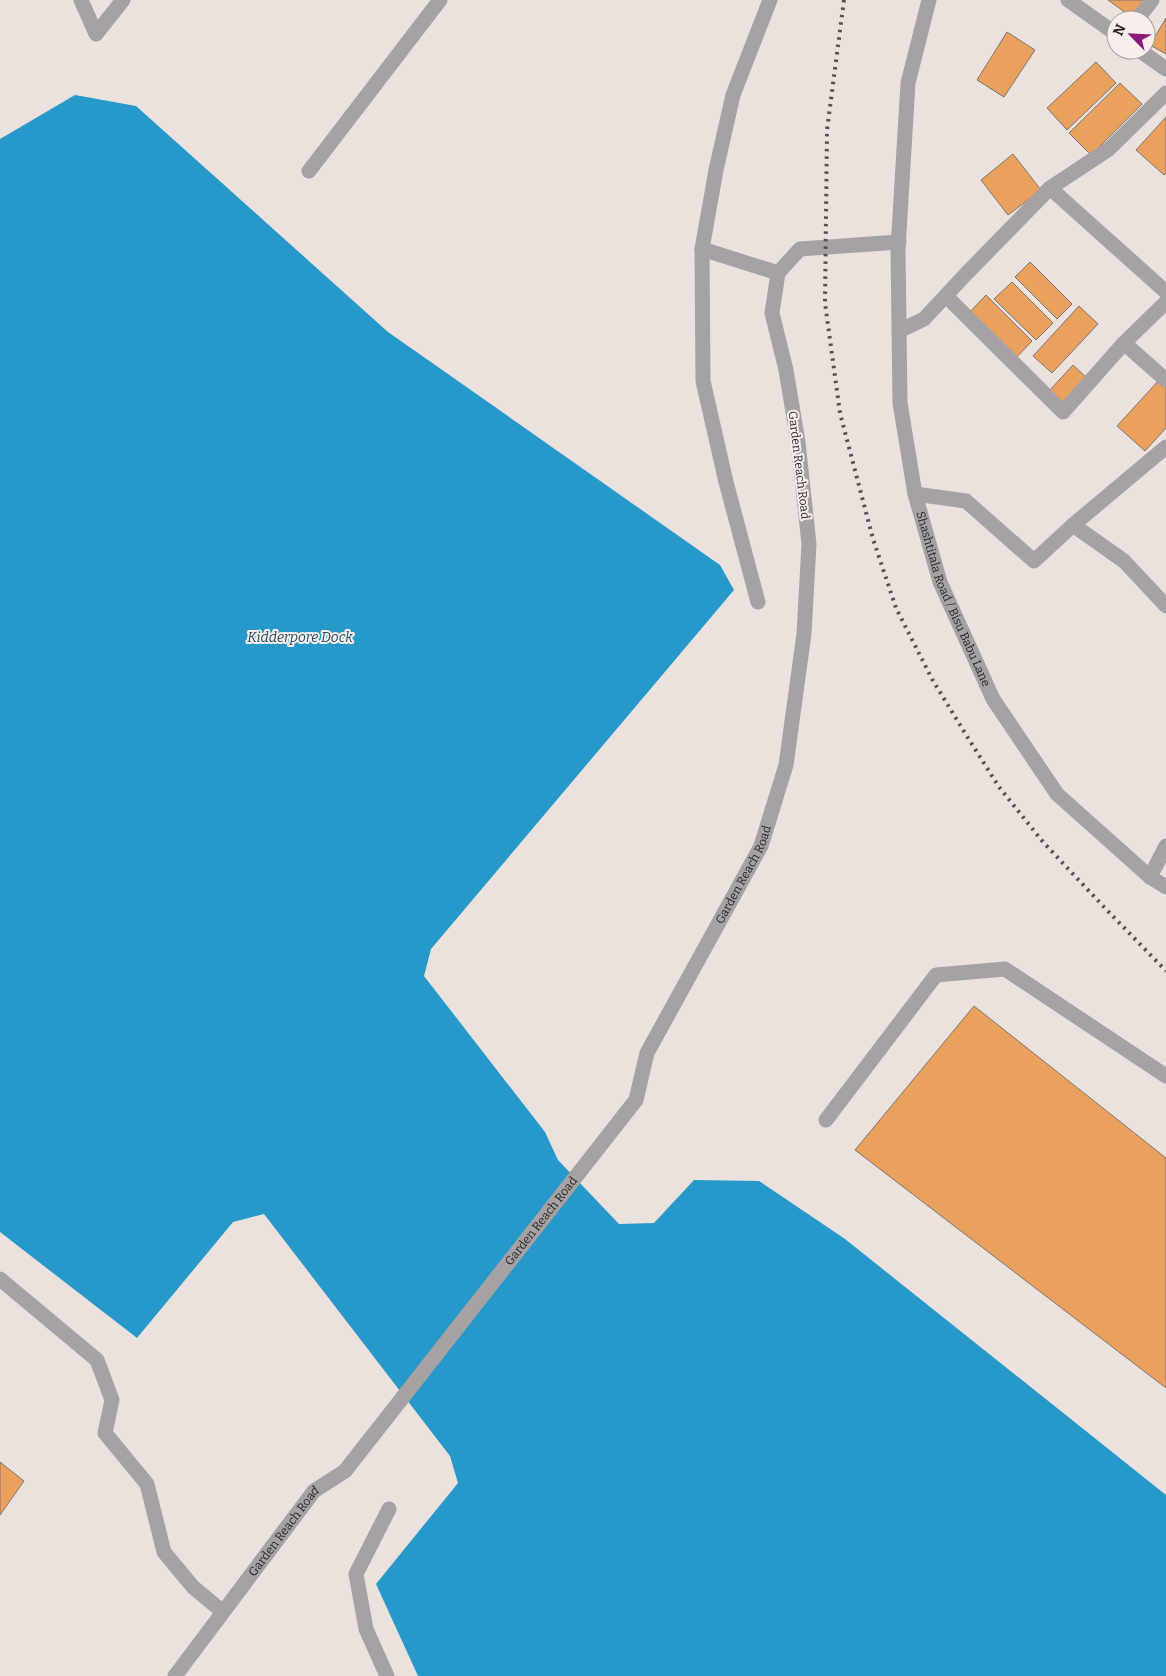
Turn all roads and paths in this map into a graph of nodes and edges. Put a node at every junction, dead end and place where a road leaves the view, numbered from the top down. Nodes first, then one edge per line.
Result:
1 (81, 0) edge
2 (123, 0) edge
3 (440, 0) edge
4 (770, 0) edge
5 (929, 0) edge
6 (1068, 0) edge
7 (1106, 27) edge
8 (1153, 60) edge
9 (1166, 69) edge
10 (1166, 93) edge
11 (310, 171) dead end
12 (1050, 188) junction
13 (899, 242) junction
14 (702, 249) junction
15 (778, 273) junction
16 (1166, 292) edge
17 (946, 296) junction
18 (1166, 302) edge
19 (899, 331) junction
20 (1124, 343) junction
21 (1166, 380) edge
22 (1166, 447) edge
23 (915, 494) junction
24 (1073, 525) junction
25 (758, 602) dead end
26 (1166, 606) edge
27 (1166, 846) edge
28 (1150, 877) junction
29 (1166, 887) edge
30 (1166, 1076) edge
31 (826, 1120) dead end
32 (0, 1279) edge
33 (389, 1509) dead end
34 (223, 1612) junction
35 (174, 1676) edge
36 (388, 1676) edge

1 - 2 street
3 - 11 street
4 - 14 street
5 - 13 street
6 - 7 street
8 - 9 street
10 - 12 street
12 - 16 street
12 - 17 street
13 - 15 street
13 - 19 street, Shashtitala Road / Bisu Babu Lane
14 - 15 street
14 - 25 street
15 - 34 street, Garden Reach Road
17 - 19 street
17 - 20 street
18 - 20 street
19 - 23 street, Shashtitala Road / Bisu Babu Lane
20 - 21 street
22 - 24 street
23 - 24 street
23 - 28 street, Shashtitala Road / Bisu Babu Lane
24 - 26 street
27 - 28 street
28 - 29 street, Shashtitala Road / Bisu Babu Lane
30 - 31 street
32 - 34 street
33 - 36 street
34 - 35 street, Garden Reach Road

